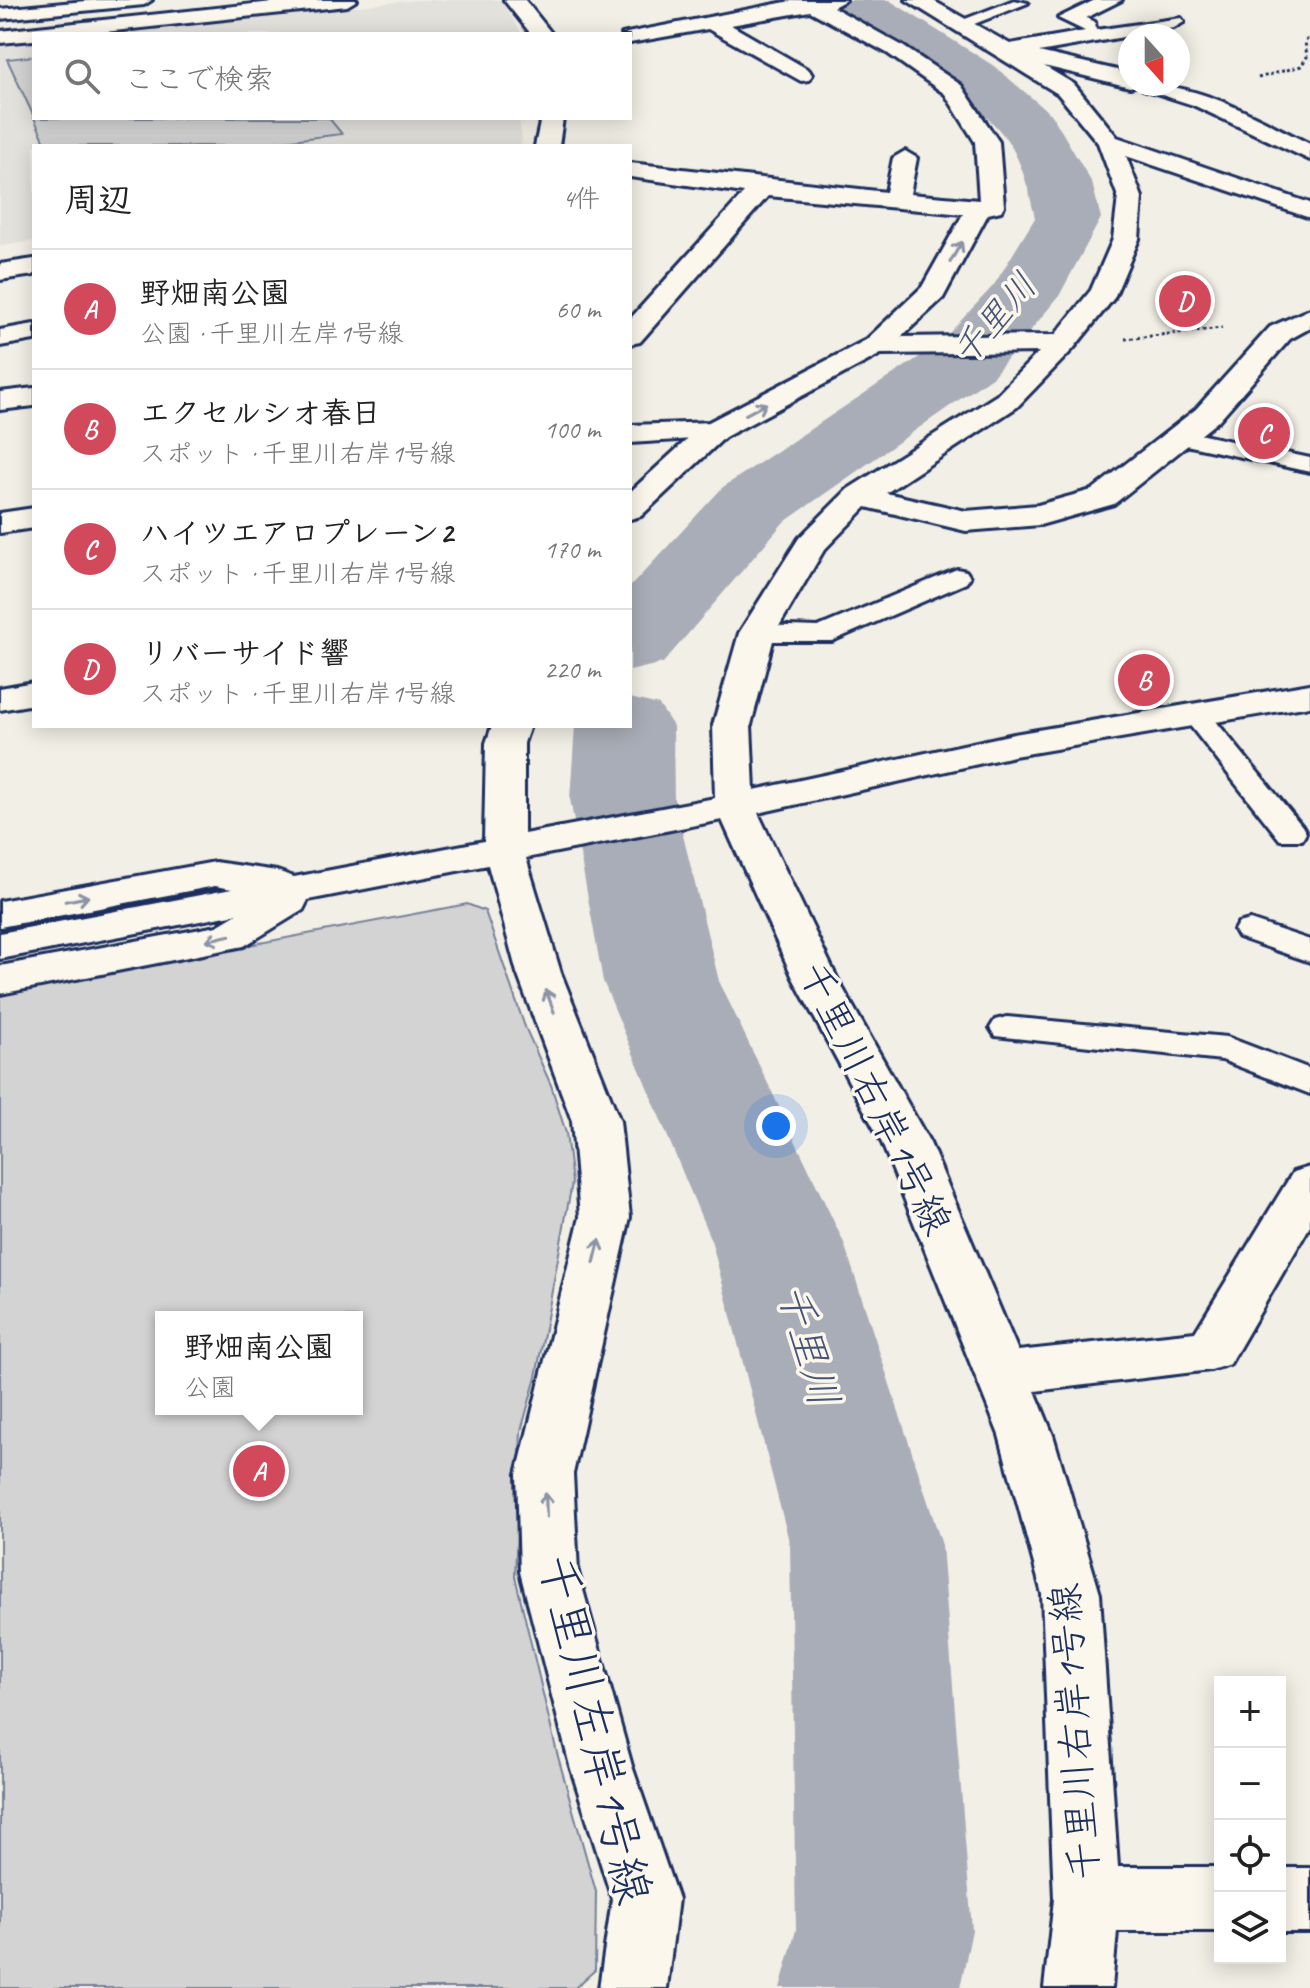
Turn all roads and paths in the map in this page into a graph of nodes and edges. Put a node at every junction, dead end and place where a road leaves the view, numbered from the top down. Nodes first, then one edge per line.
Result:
1 (144, 0) edge
2 (347, 0) edge
3 (514, 0) edge
4 (840, 0) edge
5 (916, 0) edge
6 (1112, 0) edge
7 (809, 2) edge
8 (1020, 3) dead end
9 (0, 14) edge
10 (711, 22) junction
11 (1174, 22) dead end
12 (963, 23) junction
13 (47, 32) edge
14 (540, 32) edge
15 (32, 34) edge
16 (1105, 34) junction
17 (0, 37) edge
18 (632, 37) edge
19 (1310, 38) edge
20 (1009, 51) junction
21 (1301, 66) junction
22 (1310, 67) edge
23 (801, 75) dead end
24 (1118, 77) edge
25 (1188, 96) edge
26 (1201, 100) junction
27 (552, 120) edge
28 (1109, 142) junction
29 (547, 144) edge
30 (1310, 153) edge
31 (905, 158) dead end
32 (632, 170) edge
33 (762, 188) junction
34 (897, 201) junction
35 (976, 208) junction
36 (1310, 211) edge
37 (32, 250) edge
38 (0, 254) edge
39 (32, 267) edge
40 (0, 272) edge
41 (1303, 321) edge
42 (32, 332) edge
43 (632, 334) edge
44 (0, 338) edge
45 (1063, 343) junction
46 (876, 346) junction
47 (32, 397) edge
48 (0, 401) edge
49 (714, 431) junction
50 (632, 434) edge
51 (1180, 437) junction
52 (1310, 465) edge
53 (859, 496) junction
54 (632, 507) edge
55 (32, 518) edge
56 (0, 523) edge
57 (957, 577) dead end
58 (757, 633) junction
59 (32, 693) edge
60 (1310, 695) edge
61 (0, 699) edge
62 (1195, 714) junction
63 (510, 728) edge
64 (728, 808) junction
65 (1291, 833) dead end
66 (518, 848) junction
67 (311, 888) junction
68 (0, 914) edge
69 (1250, 930) dead end
70 (0, 946) edge
71 (1310, 952) edge
72 (0, 980) edge
73 (1007, 1028) dead end
74 (1310, 1082) edge
75 (1310, 1184) edge
76 (1000, 1374) junction
77 (1087, 1899) junction
78 (1214, 1899) edge
79 (1286, 1900) edge
80 (1310, 1900) edge
81 (633, 1988) edge
82 (1078, 1988) edge

1 - 9 lane
2 - 13 street
3 - 14 street
4 - 7 street
5 - 12 street, 千里川右岸1号線
6 - 16 street
7 - 10 street
7 - 35 street
8 - 12 lane
10 - 18 street
10 - 23 street
11 - 16 street
12 - 20 street, 千里川右岸1号線
15 - 17 street
16 - 20 street
19 - 21 path
20 - 24 street
20 - 28 street, 千里川右岸1号線
21 - 22 path
21 - 26 path
25 - 26 street
26 - 30 street
27 - 29 street
28 - 36 street
28 - 45 street, 千里川右岸1号線
31 - 34 street
32 - 33 street
33 - 34 street
33 - 43 street
34 - 35 street
46 -> 35 street
37 - 38 street
39 - 40 street
41 - 45 path
41 - 51 street
42 - 44 street
45 - 46 street
45 - 53 street, 千里川右岸1号線
49 -> 46 street
47 - 48 street
49 - 50 street
49 - 54 street
51 - 52 lane
51 - 53 street
53 - 58 street, 千里川右岸1号線
55 - 56 street
57 - 58 lane
58 - 64 street, 千里川右岸1号線
59 - 61 street
60 - 62 street
62 - 64 street
62 - 65 lane
63 - 66 street, 千里川左岸1号線
64 - 66 street
64 - 76 street, 千里川右岸1号線
66 - 67 street
81 -> 66 street, 千里川左岸1号線
68 -> 67 street
67 - 70 street
67 -> 72 street
69 - 71 lane
73 - 74 lane
75 - 76 street
76 - 77 street, 千里川右岸1号線
77 - 78 street
77 - 82 street, 千里川右岸1号線
79 - 80 street

